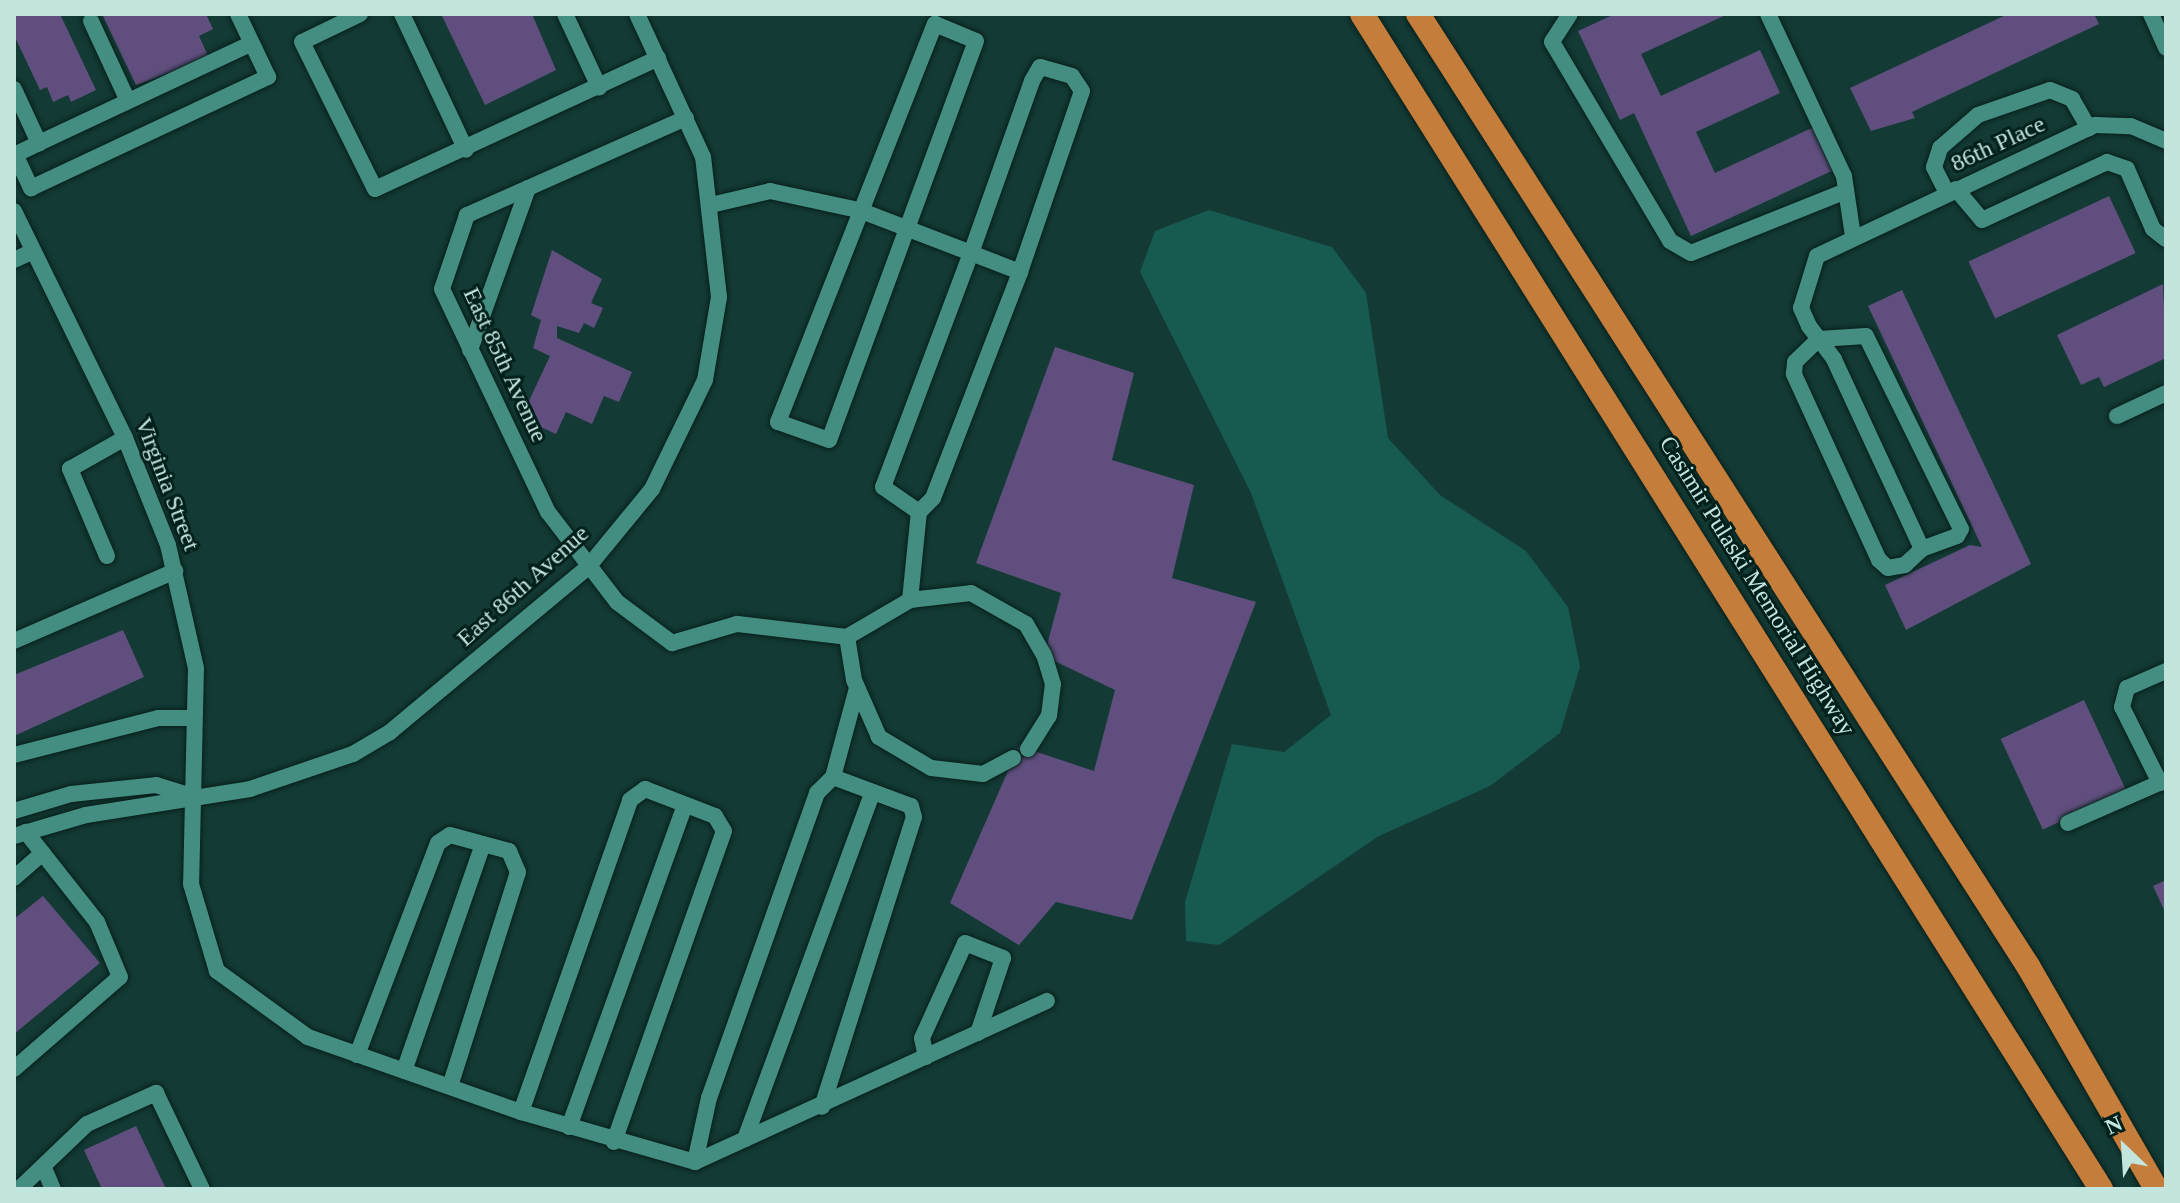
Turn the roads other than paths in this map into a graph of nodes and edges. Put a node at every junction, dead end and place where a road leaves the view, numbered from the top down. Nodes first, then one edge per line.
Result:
1 (238, 14) edge
2 (360, 14) edge
3 (402, 14) edge
4 (565, 14) edge
5 (637, 14) edge
6 (1362, 14) edge
7 (1418, 14) edge
8 (1570, 14) edge
9 (1768, 14) edge
10 (2151, 14) edge
11 (91, 21) dead end
12 (252, 43) junction
13 (2166, 48) edge
14 (658, 58) junction
15 (599, 87) junction
16 (14, 89) edge
17 (128, 101) junction
18 (686, 118) junction
19 (2089, 128) junction
20 (2166, 141) edge
21 (39, 143) junction
22 (466, 150) junction
23 (15, 155) edge
24 (528, 188) junction
25 (1846, 191) junction
26 (1952, 191) junction
27 (711, 205) junction
28 (859, 210) junction
29 (14, 211) edge
30 (911, 230) junction
31 (1853, 236) junction
32 (2166, 239) edge
33 (33, 251) junction
34 (971, 253) junction
35 (14, 260) edge
36 (1020, 272) junction
37 (1819, 339) junction
38 (470, 350) junction
39 (2166, 393) edge
40 (2117, 416) dead end
41 (125, 438) junction
42 (919, 512) junction
43 (1922, 549) junction
44 (107, 556) dead end
45 (588, 567) junction
46 (175, 571) junction
47 (910, 600) junction
48 (847, 637) junction
49 (14, 641) edge
50 (2166, 672) edge
51 (857, 688) junction
52 (194, 718) junction
53 (1028, 749) dead end
54 (14, 755) edge
55 (1013, 758) dead end
56 (833, 777) junction
57 (2163, 782) edge
58 (872, 793) junction
59 (191, 796) junction
60 (685, 805) junction
61 (14, 811) edge
62 (2068, 823) dead end
63 (20, 834) edge
64 (483, 844) junction
65 (43, 853) junction
66 (14, 878) edge
67 (1047, 1001) dead end
68 (978, 1033) junction
69 (357, 1055) junction
70 (926, 1057) junction
71 (14, 1069) edge
72 (404, 1071) junction
73 (450, 1086) junction
74 (822, 1107) junction
75 (521, 1112) junction
76 (569, 1127) junction
77 (745, 1139) junction
78 (614, 1142) junction
79 (695, 1162) junction
80 (44, 1168) junction
81 (19, 1189) edge
82 (53, 1189) edge
83 (202, 1189) edge
84 (2101, 1189) edge
85 (2156, 1189) edge

1 - 12 street
2 - 22 street
3 - 22 street
4 - 15 street
5 - 14 street, East 86th Avenue
6 - 84 highway, Casimir Pulaski Memorial Highway
7 - 85 highway, Casimir Pulaski Memorial Highway
8 - 25 street
9 - 25 street
10 - 13 street
11 - 17 street
12 - 17 street
12 - 23 street
14 - 15 street
14 - 18 street, East 86th Avenue
15 - 22 street
16 - 21 street
17 - 21 street
18 - 24 street, East 85th Avenue
18 - 27 street, East 86th Avenue
19 - 20 street, 86th Place
19 - 26 street, 86th Place
19 - 26 street
21 - 23 street
24 - 38 street
24 - 38 street, East 85th Avenue
25 - 31 street
26 - 31 street, 86th Place
26 - 32 street
27 - 28 street
27 - 45 street, East 86th Avenue
28 - 30 street
28 - 30 street
28 - 30 street
29 - 33 street, Virginia Street
30 - 34 street
31 - 37 street, 86th Place
33 - 35 street
33 - 41 street, Virginia Street
34 - 36 street
34 - 36 street
34 - 42 street
36 - 42 street
37 - 43 street, 86th Place
37 - 43 street
37 - 43 street
38 - 45 street, East 85th Avenue
39 - 40 street
41 - 44 street
41 - 46 street, Virginia Street
42 - 47 street
45 - 48 street, East 85th Avenue
45 - 59 street, East 86th Avenue
46 - 49 street
46 - 52 street, Virginia Street
47 - 48 street
47 - 53 street
48 - 51 street
50 - 57 street
51 - 55 street
51 - 56 street
52 - 54 street
52 - 59 street, Virginia Street
56 - 58 street
56 - 79 street
57 - 62 street
58 - 74 street
58 - 77 street
59 - 61 street, East 86th Avenue
59 - 63 street, East 86th Avenue
59 - 69 street, Virginia Street
60 - 75 street
60 - 76 street
60 - 78 street
63 - 65 street
64 - 69 street
64 - 72 street
64 - 73 street
65 - 66 street
65 - 71 street
67 - 68 street
68 - 70 street
68 - 70 street
69 - 72 street, Virginia Street
70 - 74 street
72 - 73 street, Virginia Street
73 - 75 street, Virginia Street
74 - 77 street
75 - 76 street, Virginia Street
76 - 78 street, Virginia Street
77 - 79 street
78 - 79 street, Virginia Street
80 - 81 street
80 - 82 street
80 - 83 street

